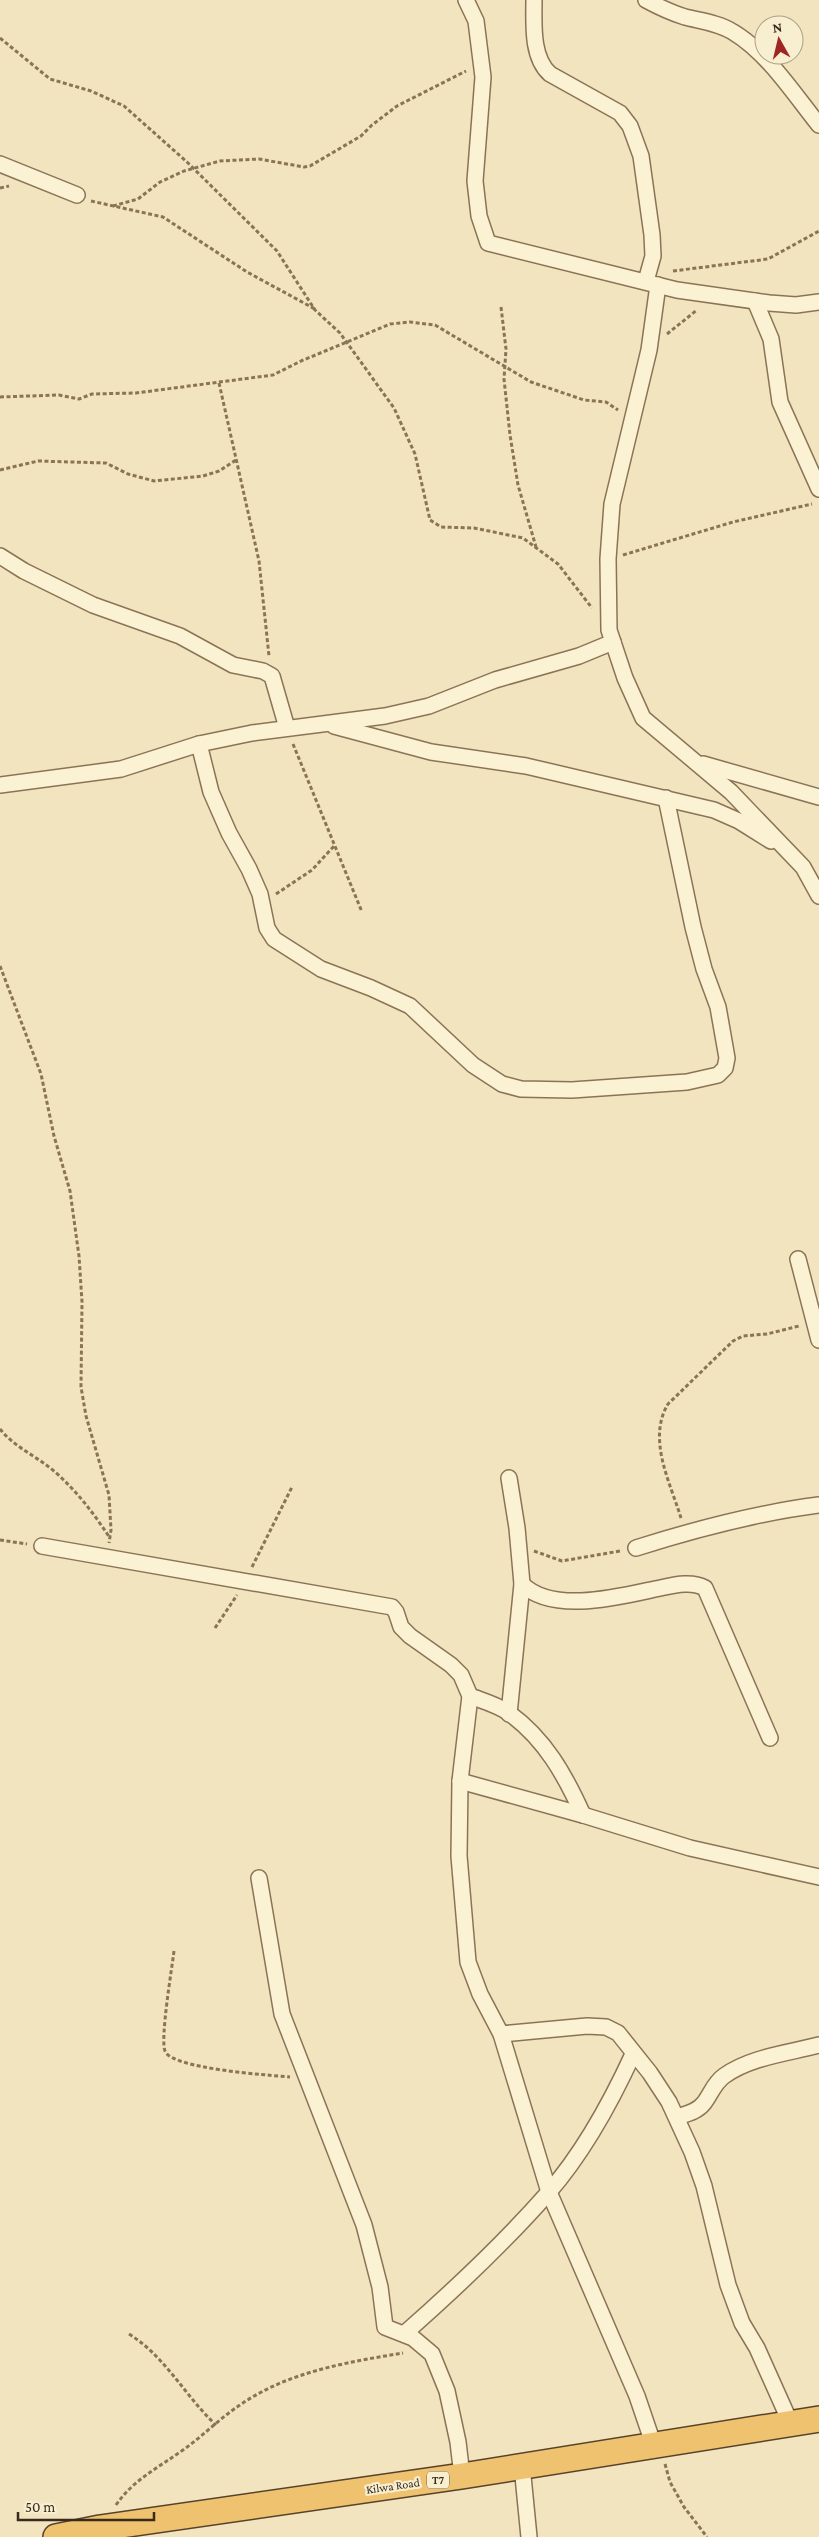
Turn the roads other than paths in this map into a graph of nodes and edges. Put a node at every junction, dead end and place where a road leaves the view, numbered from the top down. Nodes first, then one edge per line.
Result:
1 (466, 0) edge
2 (534, 0) edge
3 (646, 0) edge
4 (819, 125) edge
5 (0, 164) edge
6 (77, 195) road end
7 (650, 280) junction
8 (755, 301) junction
9 (819, 302) edge
10 (819, 489) edge
11 (0, 556) edge
12 (611, 636) junction
13 (326, 723) junction
14 (287, 728) junction
15 (199, 744) junction
16 (697, 763) junction
17 (0, 785) edge
18 (819, 797) edge
19 (666, 798) junction
20 (790, 852) junction
21 (819, 896) edge
22 (798, 1259) dead end
23 (819, 1340) edge
24 (509, 1478) dead end
25 (819, 1505) edge
26 (42, 1546) road end
27 (636, 1548) road end
28 (522, 1584) junction
29 (470, 1696) junction
30 (509, 1714) junction
31 (770, 1738) dead end
32 (460, 1781) junction
33 (583, 1815) junction
34 (819, 1877) edge
35 (259, 1878) dead end
36 (501, 2034) junction
37 (819, 2045) edge
38 (633, 2054) junction
39 (676, 2117) junction
40 (549, 2192) junction
41 (404, 2334) junction
42 (819, 2419) edge
43 (791, 2424) junction
44 (655, 2446) junction
45 (522, 2466) junction
46 (462, 2476) junction
47 (56, 2537) edge
48 (528, 2537) edge

1 - 7 street
2 - 7 street
3 - 4 street
5 - 6 street
7 - 8 street
7 - 12 street
8 - 9 street
8 - 10 street
11 - 14 street
12 - 13 street
12 - 16 street
13 - 14 street
13 - 19 street
14 - 15 street
15 - 17 street
15 - 19 street
16 - 18 street
16 - 20 street
19 - 20 street
20 - 21 street
22 - 23 street
24 - 28 street
25 - 27 street
26 - 29 street
28 - 30 street
28 - 31 street
29 - 30 street
29 - 32 street
30 - 33 street
32 - 33 street
32 - 36 street
33 - 34 street
35 - 41 street
36 - 38 street
36 - 40 street
37 - 39 street
38 - 39 street
38 - 40 street
39 - 43 street
40 - 41 street
40 - 44 street
41 - 46 street
42 - 43 highway, Kilwa Road / T7
43 - 44 highway, Kilwa Road / T7
44 - 45 highway, Kilwa Road / T7
45 - 46 highway, Kilwa Road / T7
45 - 48 street
46 - 47 highway, Kilwa Road / T7

